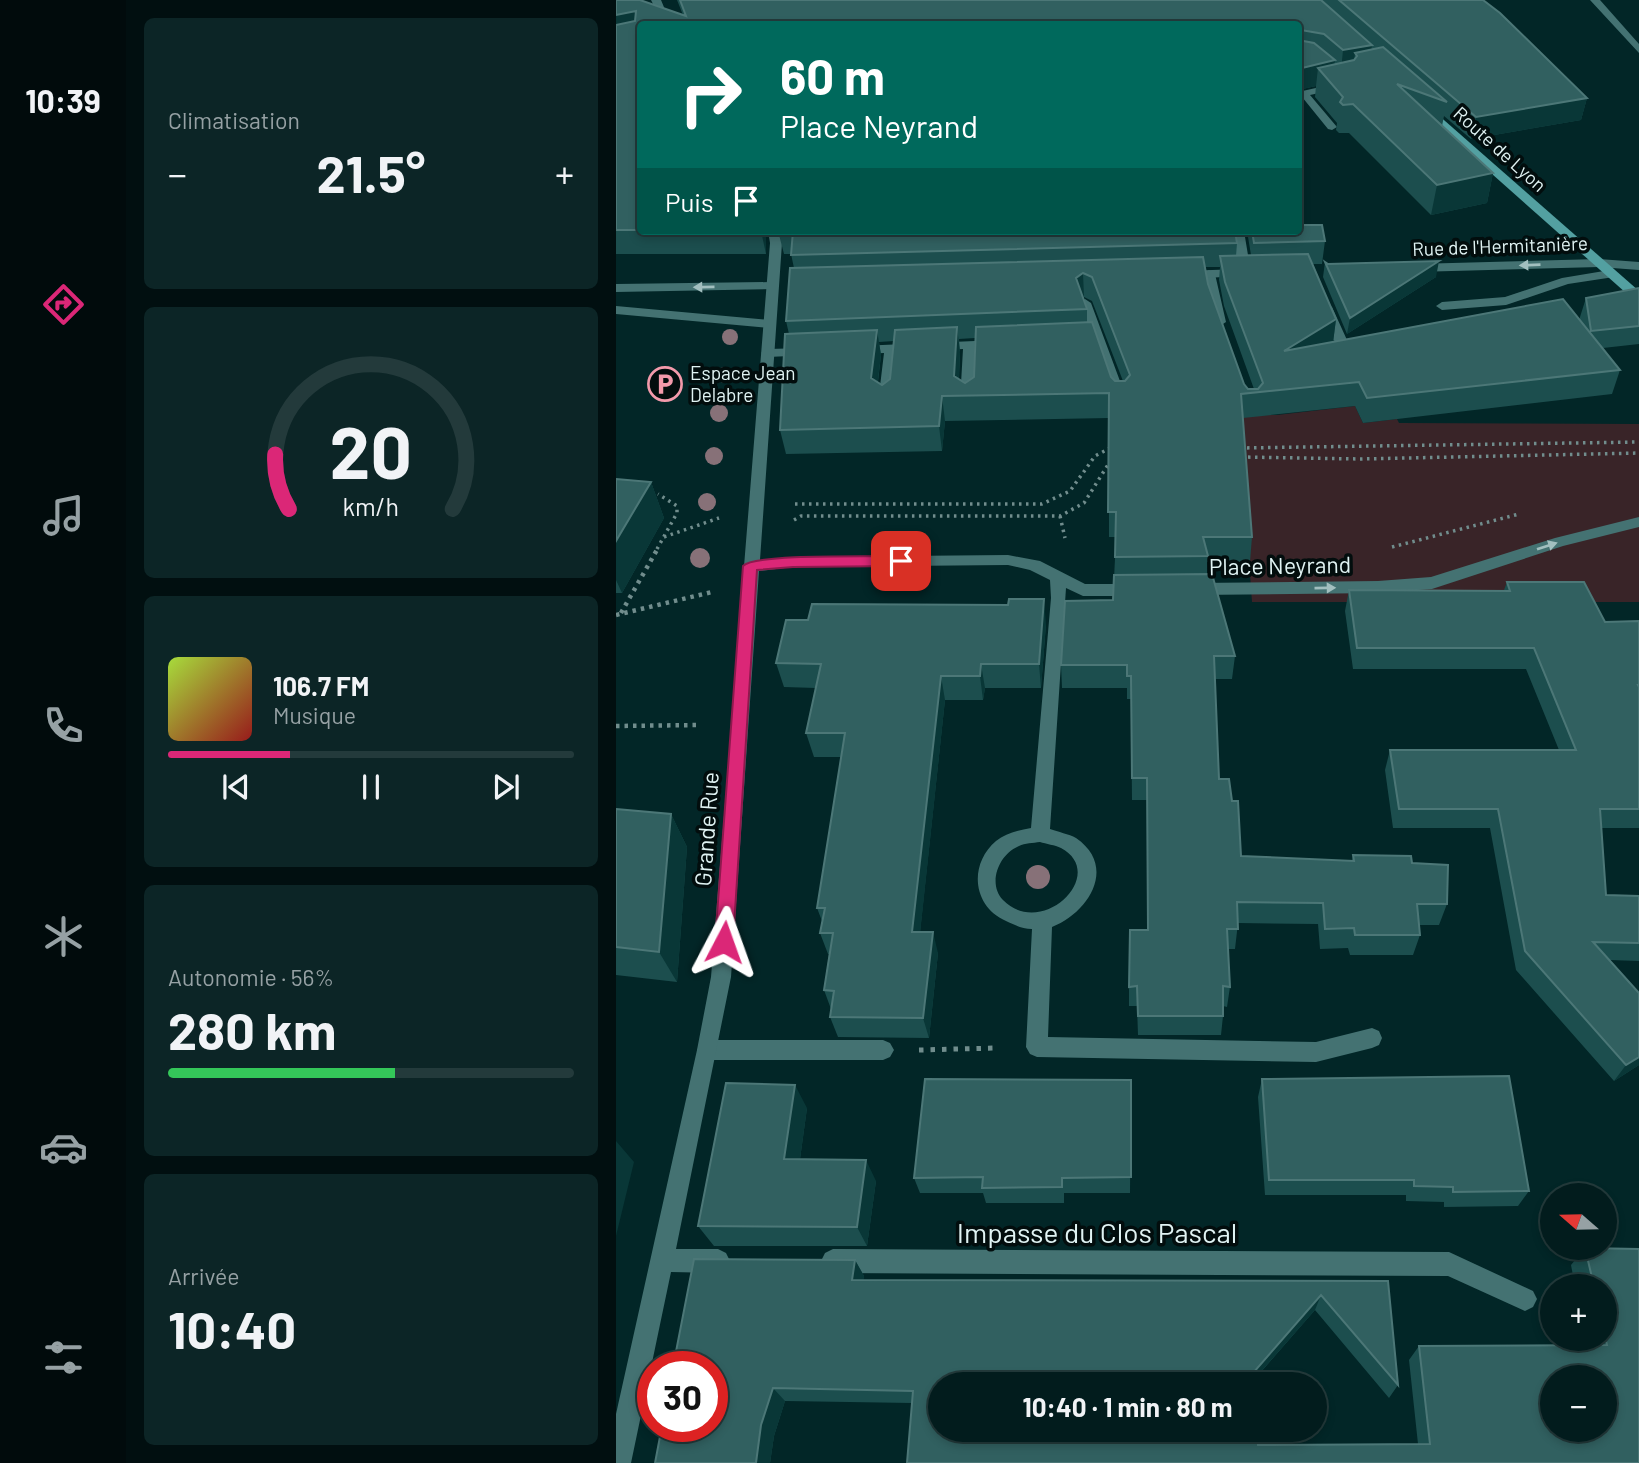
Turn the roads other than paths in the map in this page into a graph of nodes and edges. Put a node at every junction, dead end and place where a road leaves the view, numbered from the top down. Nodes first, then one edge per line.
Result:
1 (656, 0) edge
2 (1595, 0) edge
3 (666, 21) edge
4 (1639, 50) edge
5 (1348, 75) edge
6 (1302, 93) edge
7 (1302, 94) edge
8 (1411, 96) edge
9 (1332, 127) dead end
10 (774, 235) edge
11 (1239, 235) edge
12 (1599, 263) junction
13 (1639, 266) edge
14 (1406, 268) edge
15 (1209, 274) junction
16 (1610, 274) junction
17 (1168, 275) edge
18 (779, 286) junction
19 (616, 289) edge
20 (1321, 294) edge
21 (1639, 298) edge
22 (1085, 303) edge
23 (1442, 306) dead end
24 (616, 310) edge
25 (769, 324) junction
26 (1224, 332) edge
27 (1340, 340) edge
28 (1099, 341) junction
29 (1060, 342) edge
30 (1009, 344) edge
31 (970, 345) junction
32 (891, 349) junction
33 (850, 350) edge
34 (822, 351) edge
35 (768, 354) junction
36 (1120, 400) edge
37 (967, 401) edge
38 (885, 403) edge
39 (1639, 522) edge
40 (751, 574) junction
41 (1058, 577) junction
42 (1153, 589) edge
43 (1179, 589) edge
44 (1040, 834) junction
45 (1042, 921) junction
46 (1372, 1038) dead end
47 (708, 1050) junction
48 (883, 1050) road end
49 (662, 1260) junction
50 (738, 1261) edge
51 (808, 1261) edge
52 (1525, 1299) dead end
53 (618, 1463) edge

1 - 3 street
2 - 4 street
5 - 6 street
7 - 9 street
8 - 12 main road, Route de Lyon
10 - 18 street, Grande Rue
11 - 15 street
12 - 13 street, Rue de l'Hermitanière
12 -> 14 street, Rue de l'Hermitanière
12 - 16 main road, Route de Lyon
15 - 17 street
15 - 26 street
16 - 21 main road, Route de Lyon
16 - 23 street
18 -> 19 street
18 - 25 street, Grande Rue
20 - 27 street
22 - 28 street
24 - 25 street
25 - 35 street, Grande Rue
28 - 29 street
28 - 36 street
30 - 31 street
31 - 32 street
31 - 37 street
32 - 33 street
32 - 38 street
34 - 35 street
35 - 40 street, Grande Rue
43 -> 39 street, Place Neyrand
40 - 41 street
40 - 47 street, Grande Rue
41 - 42 street
41 - 44 street
44 - 45 street
44 - 45 street
45 - 46 street
47 - 48 street
47 - 49 street, Grande Rue
49 - 50 street
49 - 53 street, Grande Rue
51 - 52 street, Impasse du Clos Pascal

